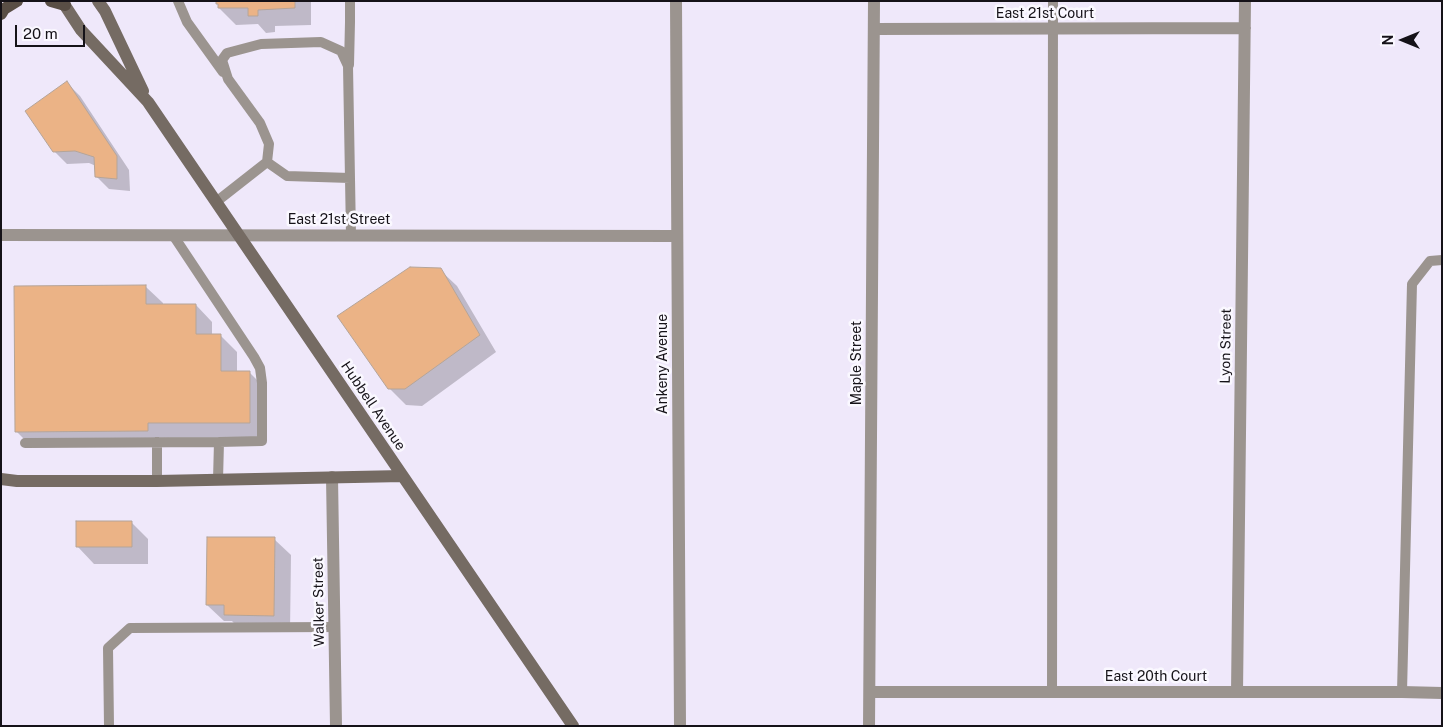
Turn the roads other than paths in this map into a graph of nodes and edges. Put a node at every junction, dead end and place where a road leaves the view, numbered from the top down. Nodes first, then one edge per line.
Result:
1 (17, 1) edge
2 (51, 1) edge
3 (98, 1) edge
4 (178, 1) edge
5 (350, 1) edge
6 (676, 1) edge
7 (874, 1) edge
8 (1053, 1) edge
9 (1245, 1) edge
10 (63, 3) edge
11 (1, 14) edge
12 (1245, 28) junction
13 (874, 29) junction
14 (1052, 29) junction
15 (348, 66) junction
16 (228, 79) junction
17 (148, 102) junction
18 (267, 162) junction
19 (350, 178) junction
20 (216, 202) junction
21 (1, 235) edge
22 (173, 235) junction
23 (239, 235) junction
24 (351, 235) junction
25 (677, 236) junction
26 (1442, 260) edge
27 (157, 442) junction
28 (219, 442) junction
29 (25, 443) dead end
30 (403, 476) junction
31 (332, 477) junction
32 (1, 479) edge
33 (218, 480) junction
34 (157, 481) junction
35 (334, 626) junction
36 (870, 692) junction
37 (1052, 692) junction
38 (1237, 692) junction
39 (1402, 692) junction
40 (1442, 693) edge
41 (109, 726) edge
42 (336, 726) edge
43 (573, 726) edge
44 (680, 726) edge
45 (869, 726) edge

1 - 11 main road
2 - 10 main road
3 - 17 main road, Hubbell Avenue
4 - 16 lane
5 - 15 lane
6 - 25 street, Ankeny Avenue
7 - 13 street, Maple Street
8 - 14 lane
9 - 12 street, Lyon Street
10 - 17 main road, Hubbell Avenue
12 - 14 street, East 21st Court
12 - 38 street, Lyon Street
13 - 14 street, East 21st Court
13 - 36 street, Maple Street
14 - 37 lane
15 - 16 lane
15 - 19 lane
16 - 18 lane
17 - 20 main road, Hubbell Avenue
18 - 19 lane
18 - 20 lane
19 - 24 lane
20 - 23 main road, Hubbell Avenue
21 - 22 street, East 21st Street
22 - 23 street, East 21st Street
22 - 28 lane
23 - 24 street, East 21st Street
23 - 30 main road, Hubbell Avenue
24 - 25 street, East 21st Street
25 - 44 street, Ankeny Avenue
26 - 39 lane
27 - 28 lane
27 - 29 lane
27 - 34 lane
28 - 33 lane
30 - 31 main road
30 - 43 main road, Hubbell Avenue
31 - 33 main road
31 - 35 street, Walker Street
32 - 34 main road
33 - 34 main road
35 - 41 lane
35 - 42 street, Walker Street
36 - 37 street, East 20th Court
36 - 45 street, Maple Street
37 - 38 street, East 20th Court
38 - 39 street, East 20th Court
39 - 40 street, East 20th Court

